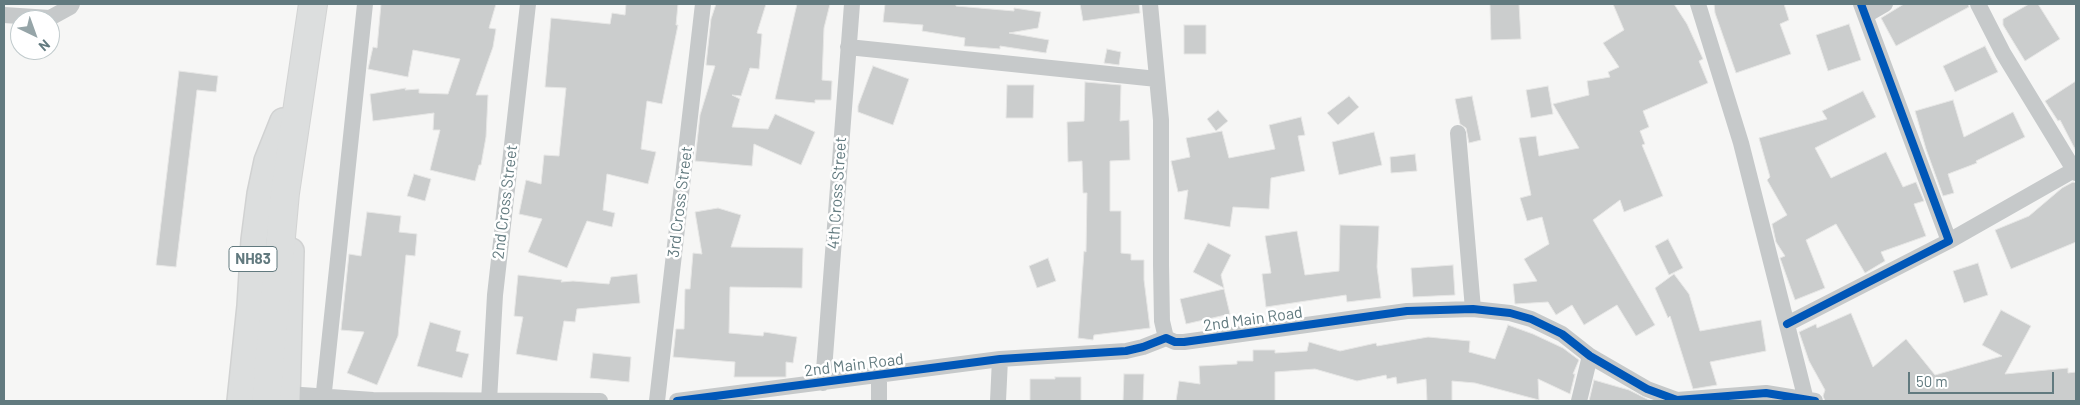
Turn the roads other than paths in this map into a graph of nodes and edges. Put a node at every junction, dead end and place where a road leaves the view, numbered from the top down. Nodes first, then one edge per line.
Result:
1 (72, 4) edge
2 (295, 4) edge
3 (313, 4) edge
4 (365, 4) edge
5 (528, 4) edge
6 (703, 4) edge
7 (852, 4) edge
8 (1150, 4) edge
9 (1698, 4) edge
10 (1884, 4) edge
11 (1978, 4) edge
12 (1863, 9) edge
13 (4, 16) edge
14 (848, 47) junction
15 (1157, 79) junction
16 (289, 122) junction
17 (1458, 133) dead end
18 (2075, 172) edge
19 (280, 194) junction
20 (1949, 241) junction
21 (1473, 309) junction
22 (1787, 324) junction
23 (1166, 338) junction
24 (1590, 356) junction
25 (1000, 360) junction
26 (880, 375) junction
27 (823, 383) junction
28 (280, 399) edge
29 (323, 399) edge
30 (489, 400) edge
31 (1810, 400) edge
32 (240, 401) edge
33 (256, 401) edge
34 (600, 401) edge
35 (657, 401) edge
36 (677, 401) edge
37 (879, 401) edge
38 (998, 401) edge
39 (1579, 401) edge
40 (1676, 401) edge

1 - 13 street
2 - 16 highway, NH83
3 - 16 highway, NH83
4 - 29 street
5 - 30 street, 2nd Cross Street
6 - 35 street, 3rd Cross Street
7 - 14 street, 4th Cross Street
8 - 15 street
9 - 22 street
10 - 12 street
11 - 18 street
12 - 20 street
14 - 15 street
14 - 27 street, 4th Cross Street
15 - 23 street
16 - 19 highway
16 - 28 main road
16 - 32 main road, NH83
17 - 21 street
18 - 20 street
19 - 28 highway, NH83
19 - 33 highway, NH83
20 - 22 street
21 - 23 street, 2nd Main Road
21 - 24 street, 2nd Main Road
22 - 31 street
23 - 25 street, 2nd Main Road
24 - 39 street
24 - 40 street, 2nd Main Road
25 - 26 street, 2nd Main Road
25 - 38 street
26 - 27 street, 2nd Main Road
26 - 37 street
27 - 36 street, 2nd Main Road
28 - 29 street
29 - 30 street
30 - 34 street
31 - 40 street, 2nd Main Road

